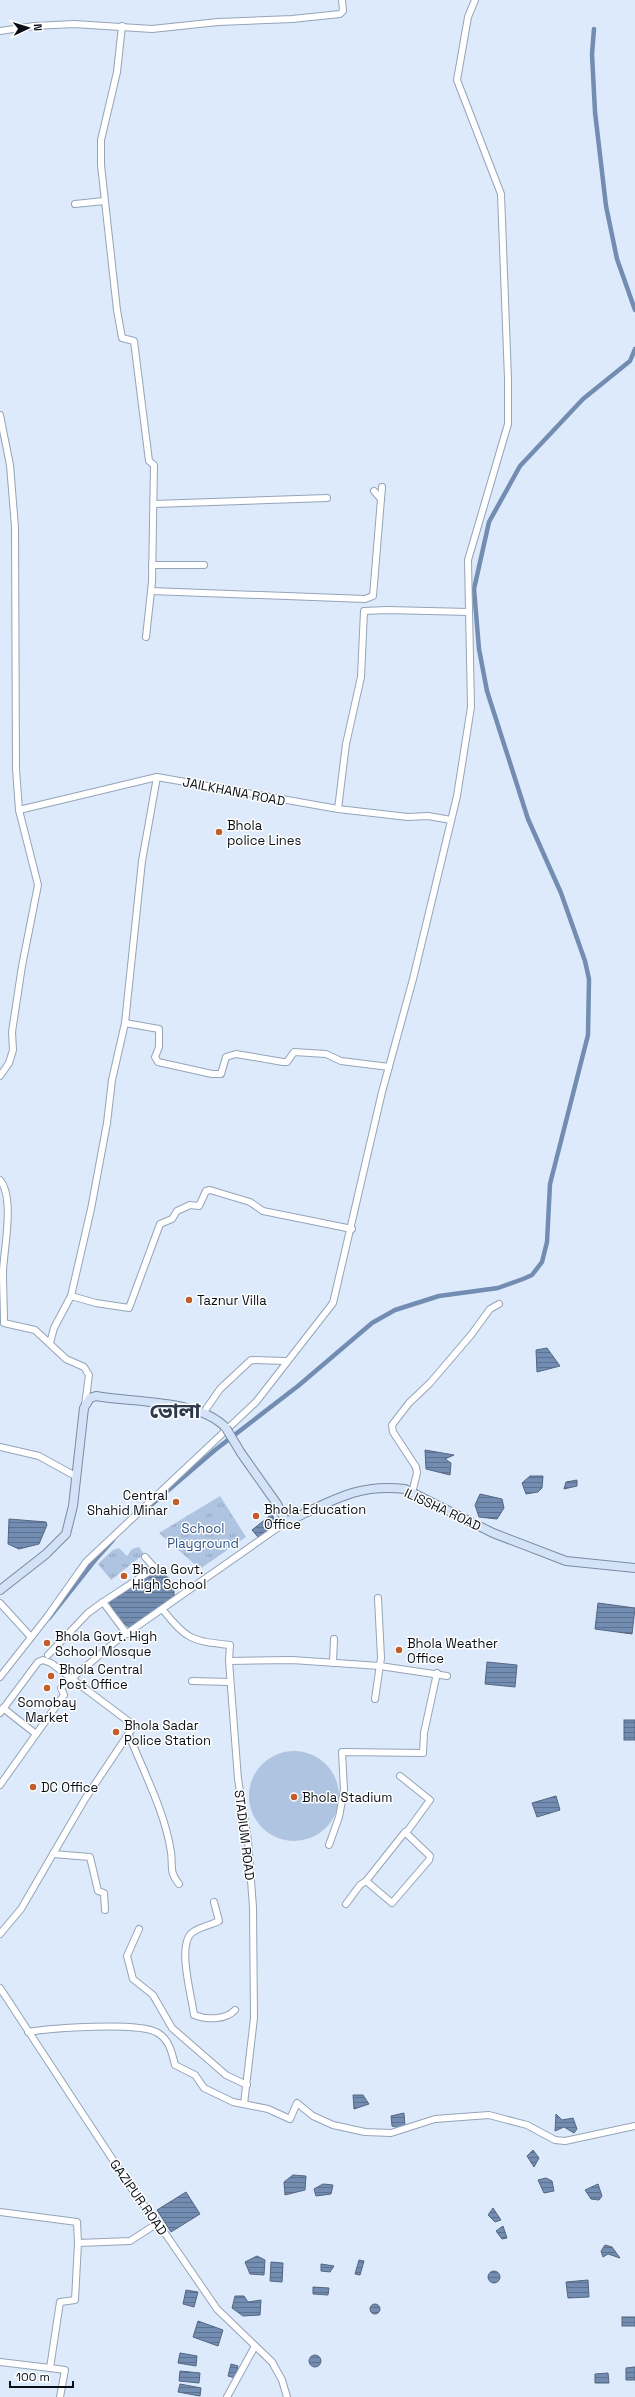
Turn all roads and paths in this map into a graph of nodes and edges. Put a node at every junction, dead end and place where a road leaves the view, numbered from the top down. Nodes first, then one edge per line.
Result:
1 (342, 0) edge
2 (475, 0) edge
3 (122, 26) junction
4 (0, 32) edge
5 (104, 201) junction
6 (75, 204) dead end
7 (0, 415) edge
8 (382, 487) dead end
9 (374, 491) dead end
10 (327, 498) dead end
11 (381, 499) junction
12 (154, 504) junction
13 (152, 565) junction
14 (204, 565) dead end
15 (151, 591) junction
16 (469, 612) junction
17 (146, 637) dead end
18 (157, 777) junction
19 (338, 809) junction
20 (19, 810) junction
21 (451, 820) junction
22 (125, 1023) junction
23 (389, 1067) junction
24 (0, 1076) edge
25 (0, 1180) edge
26 (352, 1229) junction
27 (2, 1269) edge
28 (71, 1296) junction
29 (499, 1304) dead end
30 (4, 1323) junction
31 (0, 1329) edge
32 (50, 1343) junction
33 (286, 1361) junction
34 (84, 1408) junction
35 (204, 1412) junction
36 (0, 1447) edge
37 (77, 1477) junction
38 (412, 1493) junction
39 (286, 1522) junction
40 (146, 1557) dead end
41 (635, 1568) edge
42 (0, 1590) edge
43 (378, 1598) dead end
44 (103, 1602) junction
45 (0, 1603) edge
46 (163, 1610) junction
47 (128, 1634) junction
48 (30, 1637) junction
49 (334, 1639) dead end
50 (48, 1656) dead end
51 (229, 1661) junction
52 (333, 1663) junction
53 (380, 1666) junction
54 (437, 1673) junction
55 (447, 1676) dead end
56 (0, 1677) edge
57 (71, 1680) junction
58 (192, 1680) dead end
59 (230, 1682) junction
60 (375, 1699) dead end
61 (2, 1711) edge
62 (36, 1734) junction
63 (129, 1735) junction
64 (400, 1776) dead end
65 (0, 1784) edge
66 (406, 1833) junction
67 (329, 1844) dead end
68 (53, 1854) junction
69 (366, 1881) junction
70 (179, 1884) dead end
71 (214, 1902) dead end
72 (346, 1904) dead end
73 (105, 1910) dead end
74 (139, 1929) dead end
75 (0, 1934) edge
76 (0, 1988) edge
77 (235, 2010) dead end
78 (28, 2032) junction
79 (247, 2085) junction
80 (244, 2104) junction
81 (635, 2126) edge
82 (0, 2212) edge
83 (158, 2223) junction
84 (78, 2243) junction
85 (255, 2346) junction
86 (0, 2362) edge
87 (50, 2368) junction
88 (60, 2397) edge
89 (227, 2397) edge
90 (287, 2397) edge

1 - 3 street
2 - 16 street
3 - 4 street
3 - 5 street
5 - 6 street
5 - 12 street
7 - 20 street
8 - 11 street
9 - 11 street
10 - 12 street
11 - 15 street
12 - 13 street
13 - 14 street
13 - 15 street
15 - 17 street
16 - 19 street
16 - 21 street
18 - 19 street, JAILKHANA ROAD
18 - 20 street, JAILKHANA ROAD
18 - 22 street
19 - 21 street, JAILKHANA ROAD
20 - 24 street
21 - 23 street
22 - 23 street
22 - 28 street
23 - 26 street
25 - 27 street
26 - 28 street
26 - 33 street
27 - 30 street
28 - 32 street
29 - 38 street
30 - 31 street
30 - 32 street
32 - 34 street
33 - 35 street
33 - 48 street
34 - 35 main road
34 - 37 main road
35 - 39 main road, bridge
36 - 37 street
37 - 42 main road
38 - 39 main road, ILISSHA ROAD
38 - 41 main road, ILISSHA ROAD
39 - 46 street
40 - 44 street
43 - 53 street
44 - 47 street
44 - 50 street
45 - 48 street
46 - 47 street
46 - 51 street, STADIUM ROAD
47 - 57 street
48 - 56 street
49 - 52 street
51 - 52 street
51 - 59 street, STADIUM ROAD
52 - 53 street
53 - 54 street
53 - 60 street
54 - 55 street
54 - 67 street
57 - 61 street
57 - 62 street
57 - 63 street
58 - 59 street
59 - 79 street, STADIUM ROAD
61 - 62 street
62 - 65 street
63 - 68 street
63 - 70 street
64 - 66 street
66 - 69 street
66 - 69 street
68 - 73 street
68 - 75 street
69 - 72 street
71 - 77 street
74 - 79 street
76 - 78 street, GAZIPUR ROAD
78 - 80 street
78 - 83 street, GAZIPUR ROAD
79 - 80 street, STADIUM ROAD
80 - 81 street
82 - 84 street
83 - 84 street
83 - 85 street, GAZIPUR ROAD
84 - 87 street
85 - 89 street
85 - 90 street, GAZIPUR ROAD
86 - 87 street
87 - 88 street

